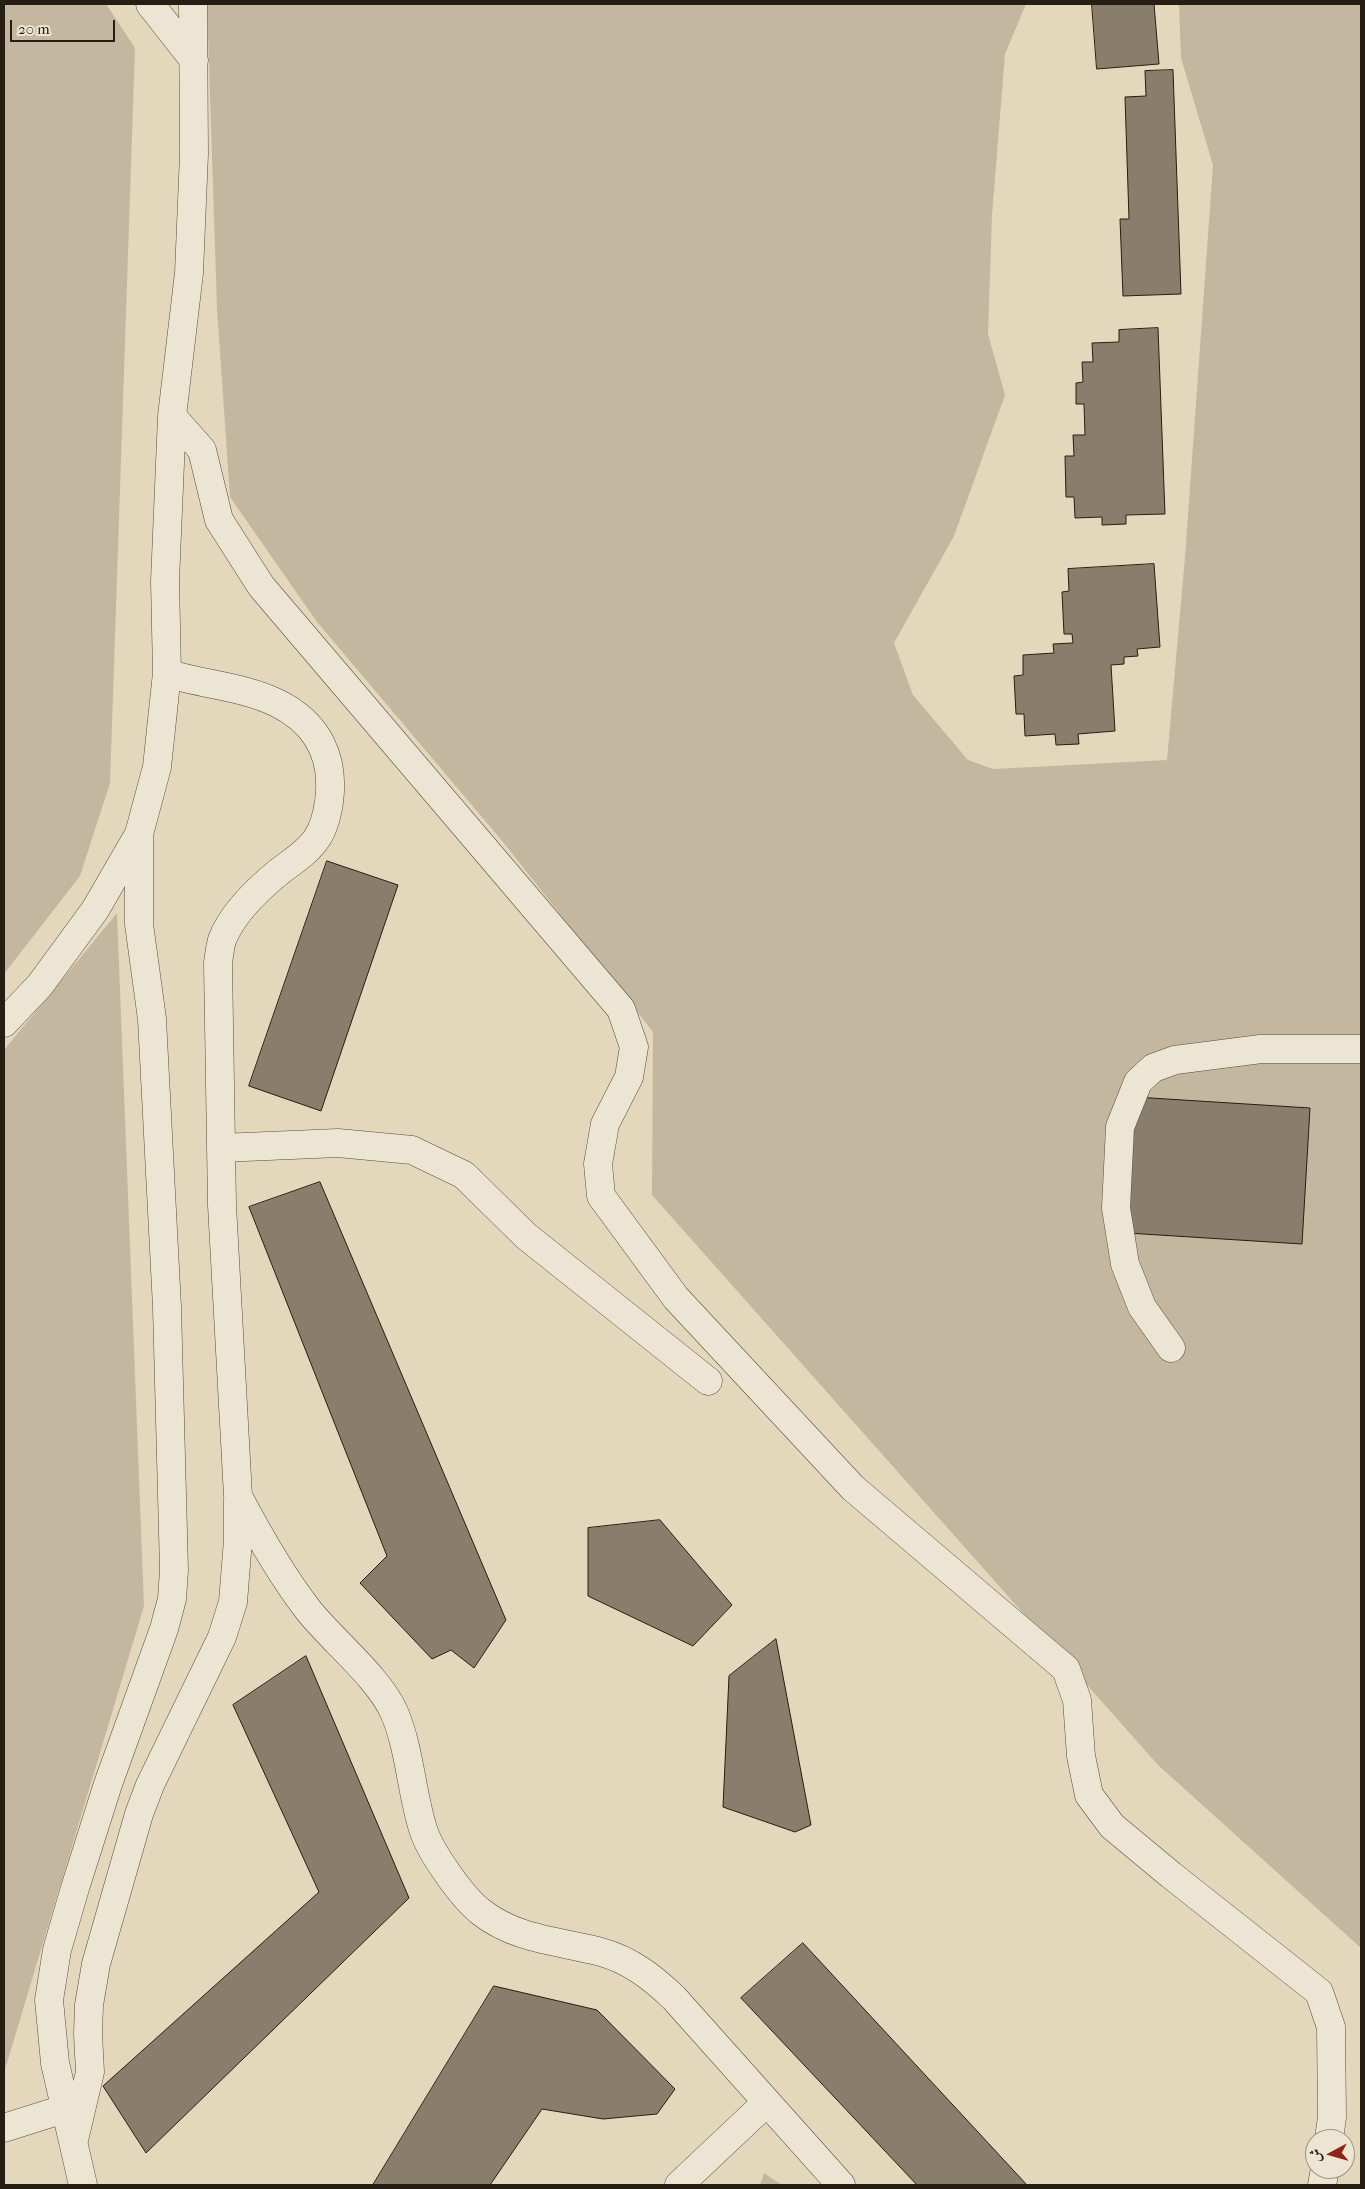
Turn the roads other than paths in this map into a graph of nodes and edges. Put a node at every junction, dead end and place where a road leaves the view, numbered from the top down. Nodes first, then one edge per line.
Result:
1 (150, 4) edge
2 (193, 4) edge
3 (194, 60) junction
4 (172, 416) junction
5 (167, 673) junction
6 (139, 834) junction
7 (4, 1023) edge
8 (1361, 1049) edge
9 (221, 1148) junction
10 (1171, 1348) dead end
11 (708, 1381) dead end
12 (238, 1496) junction
13 (766, 2103) junction
14 (64, 2109) junction
15 (4, 2128) edge
16 (1330, 2129) edge
17 (73, 2141) junction
18 (82, 2185) edge
19 (679, 2185) edge
20 (841, 2185) edge

1 - 3 street
2 - 3 street
3 - 4 street
4 - 5 street
4 - 16 street
5 - 6 street
5 - 9 street
6 - 7 street
6 - 14 street
8 - 10 street
9 - 11 street
9 - 12 street
12 - 13 street
12 - 17 street
13 - 19 street
13 - 20 street
14 - 15 street
14 - 17 street
17 - 18 street

